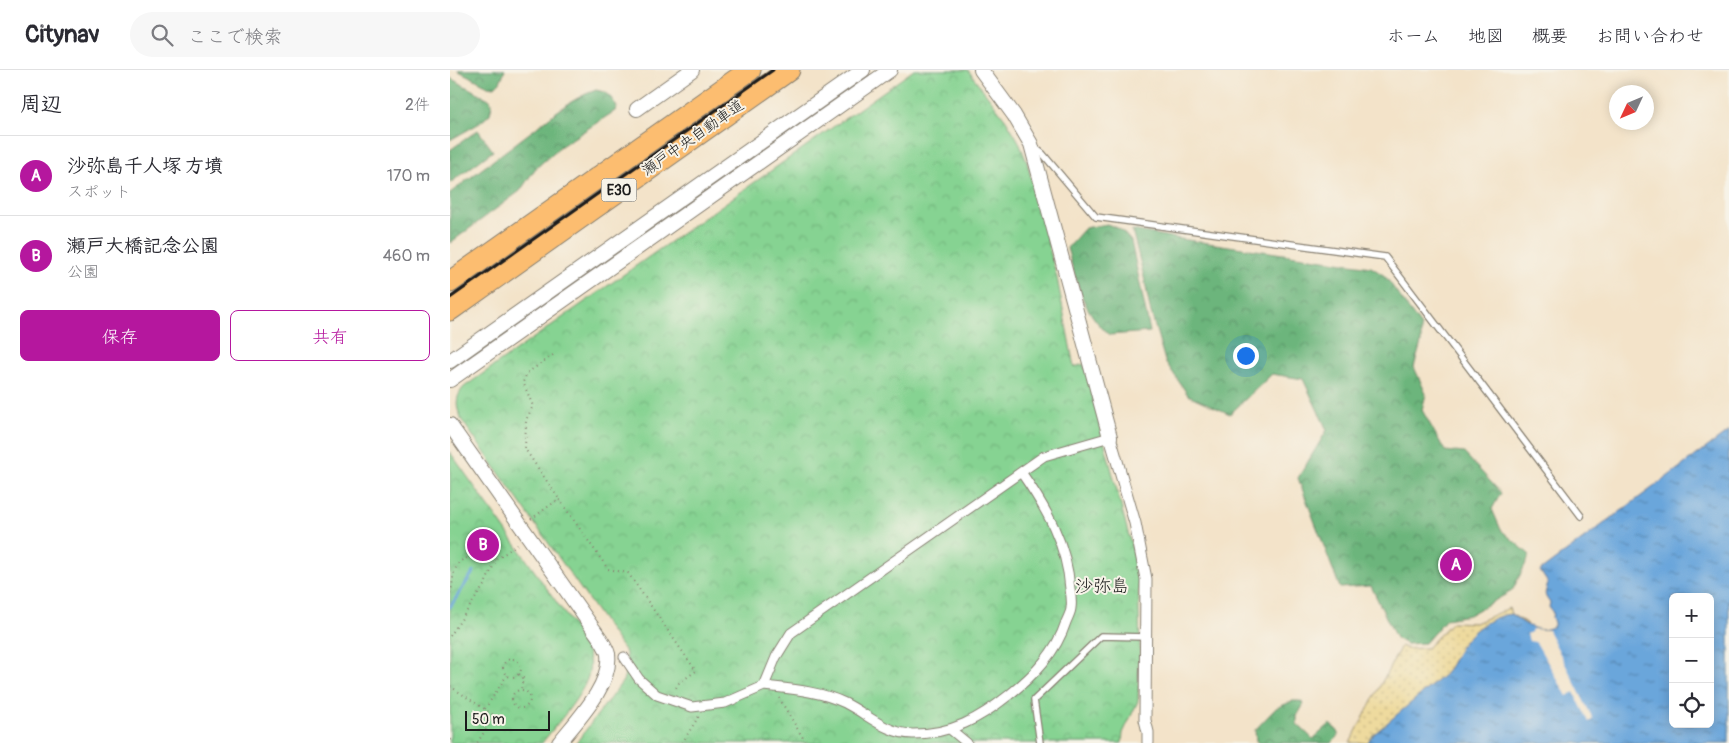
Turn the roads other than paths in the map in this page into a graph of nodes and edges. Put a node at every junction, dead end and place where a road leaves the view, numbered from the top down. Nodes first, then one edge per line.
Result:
1 (692, 70) edge
2 (750, 70) edge
3 (789, 70) edge
4 (863, 70) edge
5 (890, 70) edge
6 (982, 70) edge
7 (637, 109) dead end
8 (1031, 144) junction
9 (450, 282) edge
10 (450, 310) edge
11 (450, 360) edge
12 (450, 380) edge
13 (450, 425) edge
14 (1110, 437) junction
15 (1021, 472) junction
16 (1580, 516) dead end
17 (1146, 636) junction
18 (624, 657) dead end
19 (764, 686) junction
20 (950, 729) junction
21 (559, 743) edge
22 (967, 743) edge
23 (1040, 743) edge
24 (1148, 743) edge

1 - 7 street
2 - 9 highway, 瀬戸中央自動車道 / E30
3 - 10 highway, 瀬戸中央自動車道 / E30
4 - 11 street
5 - 12 street
6 - 8 street
8 - 14 street
8 - 16 lane
13 - 21 street
14 - 15 street
14 - 17 street
15 - 19 street
15 - 20 street
17 - 23 lane
17 - 24 street
18 - 19 street
19 - 20 street
20 - 22 street

